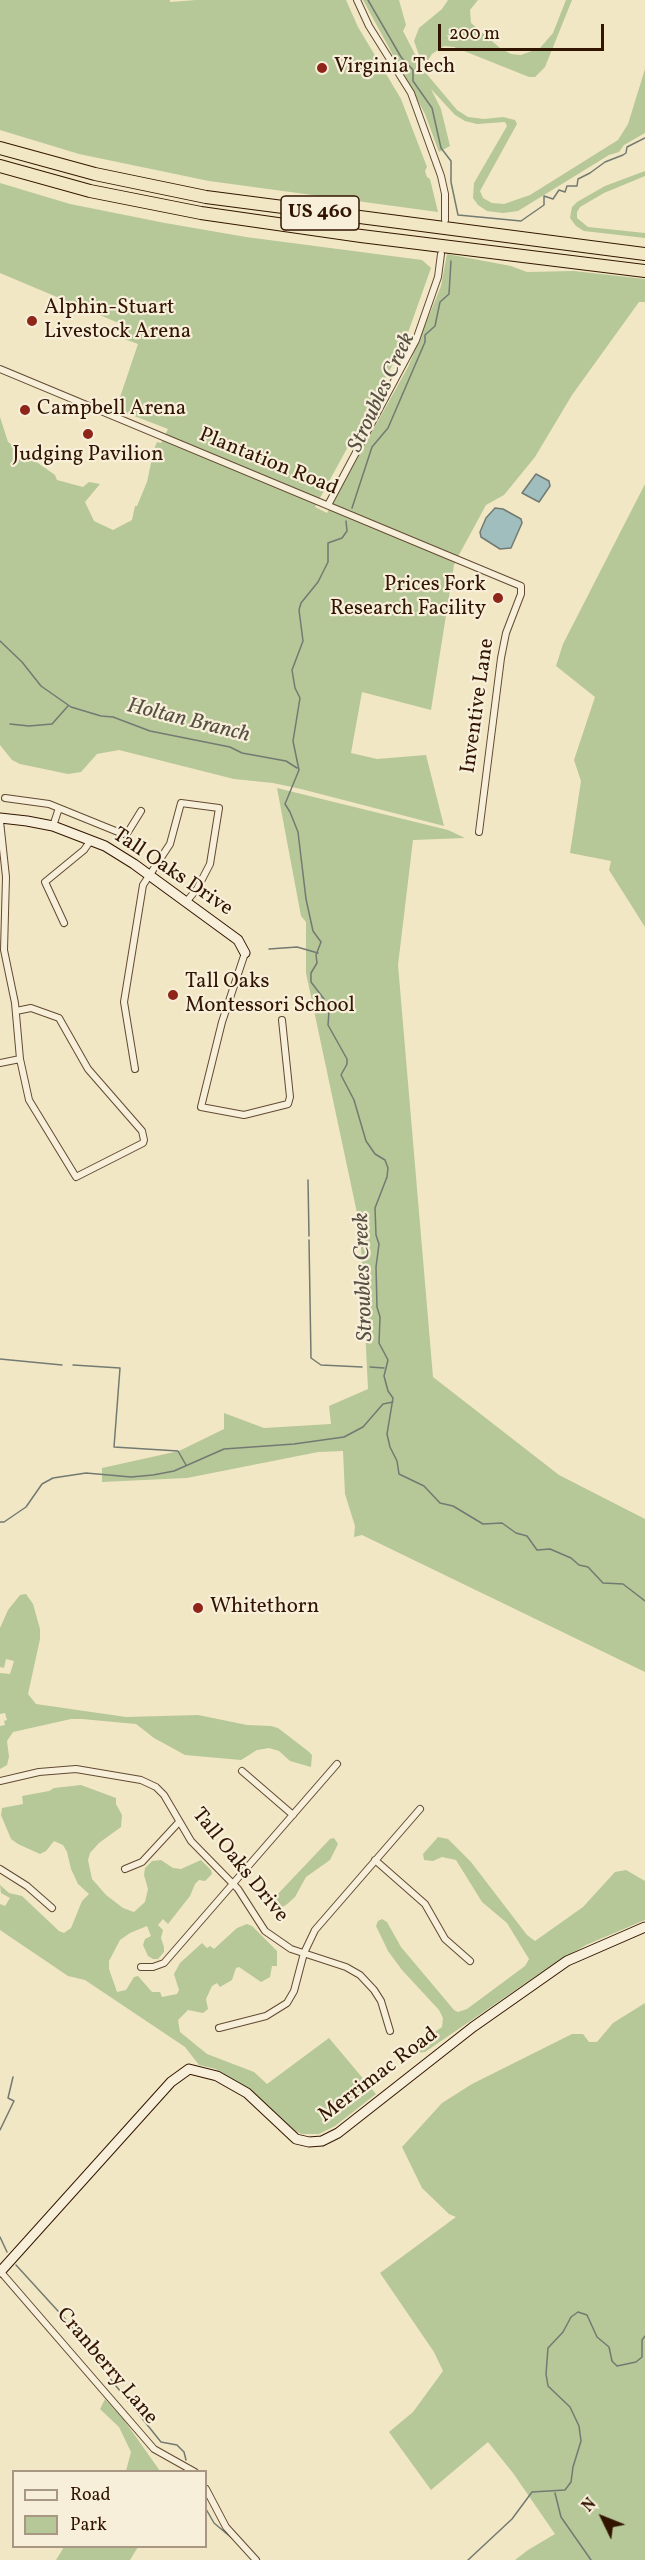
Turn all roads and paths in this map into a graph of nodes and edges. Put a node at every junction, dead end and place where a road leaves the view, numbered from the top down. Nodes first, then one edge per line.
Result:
1 (357, 0) edge
2 (0, 148) edge
3 (0, 166) edge
4 (445, 220) dead end
5 (441, 254) dead end
6 (645, 254) edge
7 (645, 271) edge
8 (0, 369) edge
9 (328, 505) junction
10 (522, 588) joint
11 (5, 798) dead end
12 (59, 808) junction
13 (141, 811) dead end
14 (0, 820) edge
15 (53, 826) junction
16 (479, 832) dead end
17 (91, 840) junction
18 (149, 875) junction
19 (186, 902) junction
20 (64, 923) dead end
21 (245, 953) joint
22 (16, 1011) junction
23 (282, 1020) dead end
24 (20, 1059) junction
25 (0, 1063) edge
26 (135, 1069) dead end
27 (337, 1764) dead end
28 (242, 1772) dead end
29 (0, 1781) edge
30 (420, 1809) dead end
31 (293, 1815) junction
32 (179, 1822) junction
33 (375, 1860) junction
34 (0, 1869) edge
35 (125, 1869) dead end
36 (234, 1884) junction
37 (52, 1908) dead end
38 (645, 1928) edge
39 (304, 1953) junction
40 (470, 1961) dead end
41 (141, 1967) dead end
42 (219, 2028) dead end
43 (390, 2031) dead end
44 (0, 2271) edge
45 (192, 2470) edge
46 (207, 2491) edge
47 (256, 2560) edge

1 - 4 street
2 - 6 highway, US 460
3 - 7 highway, US 460
5 - 9 street
8 - 9 street, Plantation Road
9 - 10 street, Plantation Road
10 - 16 street, Inventive Lane
11 - 12 street
12 - 13 street
12 - 15 street
14 - 15 street, Tall Oaks Drive
14 - 22 street
15 - 17 street, Tall Oaks Drive
17 - 18 street, Tall Oaks Drive
17 - 20 street
18 - 19 street, Tall Oaks Drive
18 - 19 street
18 - 26 street
19 - 21 street, Tall Oaks Drive
21 - 23 street
22 - 24 street
22 - 24 street
24 - 25 street
27 - 31 street
28 - 31 street
29 - 32 street, Tall Oaks Drive
30 - 33 street
31 - 36 street
32 - 35 street
32 - 36 street, Tall Oaks Drive
33 - 39 street
33 - 40 street
34 - 37 street
36 - 39 street, Tall Oaks Drive
36 - 41 street
38 - 44 street, Merrimac Road
39 - 42 street
39 - 43 street, Tall Oaks Drive
44 - 45 street, Cranberry Lane
46 - 47 street

